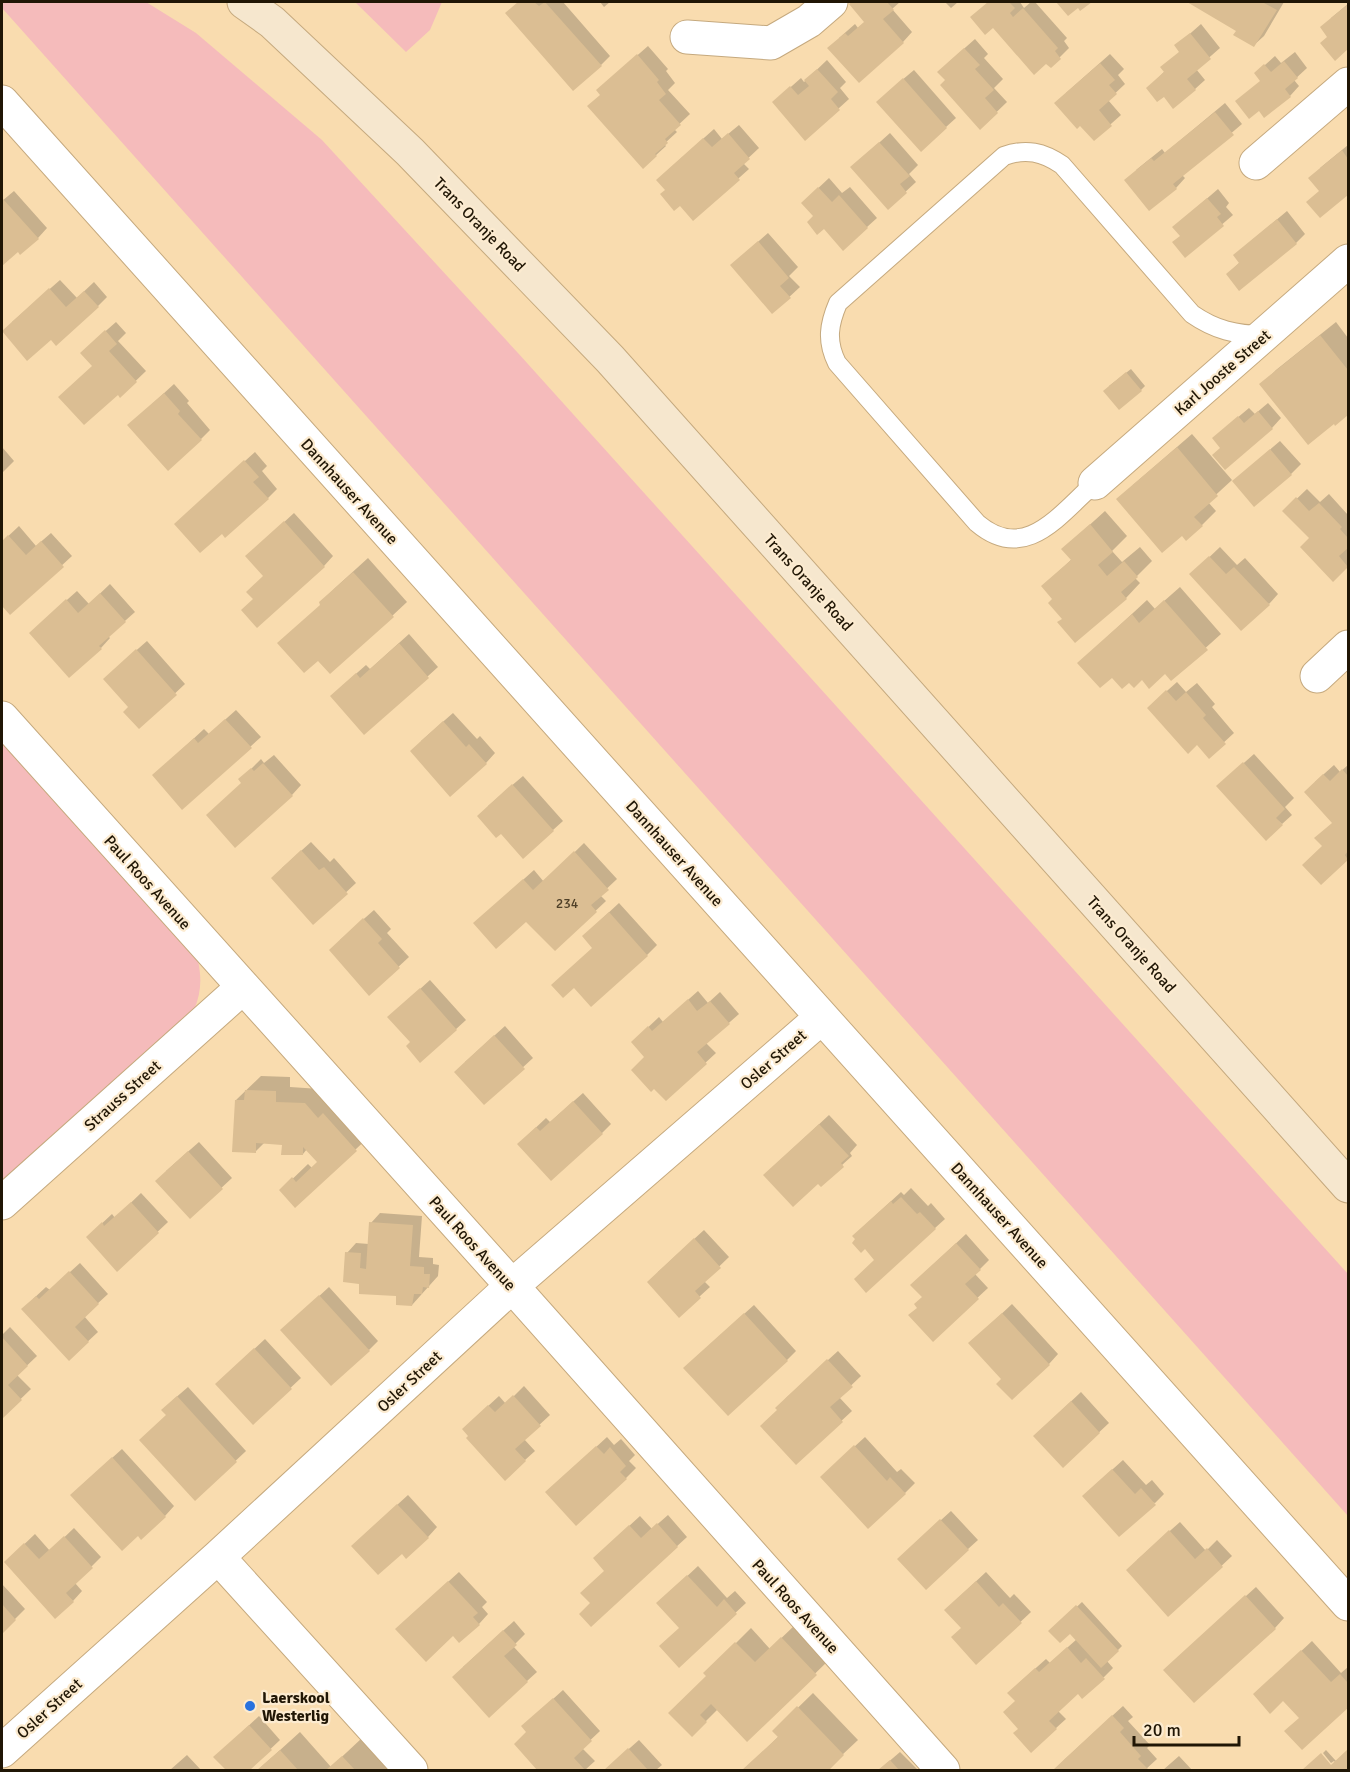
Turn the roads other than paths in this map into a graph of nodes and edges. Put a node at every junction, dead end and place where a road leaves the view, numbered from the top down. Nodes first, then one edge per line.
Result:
1 (244, 2) edge
2 (831, 2) edge
3 (687, 37) dead end
4 (1348, 84) edge
5 (2, 102) edge
6 (1256, 163) dead end
7 (1348, 261) edge
8 (1265, 335) junction
9 (1095, 483) joint
10 (1348, 647) edge
11 (1317, 676) dead end
12 (2, 718) edge
13 (243, 987) junction
14 (822, 1017) junction
15 (1348, 1186) edge
16 (2, 1203) edge
17 (512, 1286) junction
18 (218, 1557) junction
19 (1348, 1604) edge
20 (2, 1751) edge
21 (411, 1770) edge
22 (943, 1770) edge

1 - 15 main road, Trans Oranje Road
2 - 3 street
4 - 6 street
5 - 14 street, Dannhauser Avenue
7 - 8 street, Karl Jooste Street
8 - 9 street, Karl Jooste Street
8 - 9 lane
10 - 11 street
12 - 13 street, Paul Roos Avenue
13 - 16 street, Strauss Street
13 - 17 street, Paul Roos Avenue
14 - 17 street, Osler Street
14 - 19 street, Dannhauser Avenue
17 - 18 street, Osler Street
17 - 22 street, Paul Roos Avenue
18 - 20 street, Osler Street
18 - 21 street

